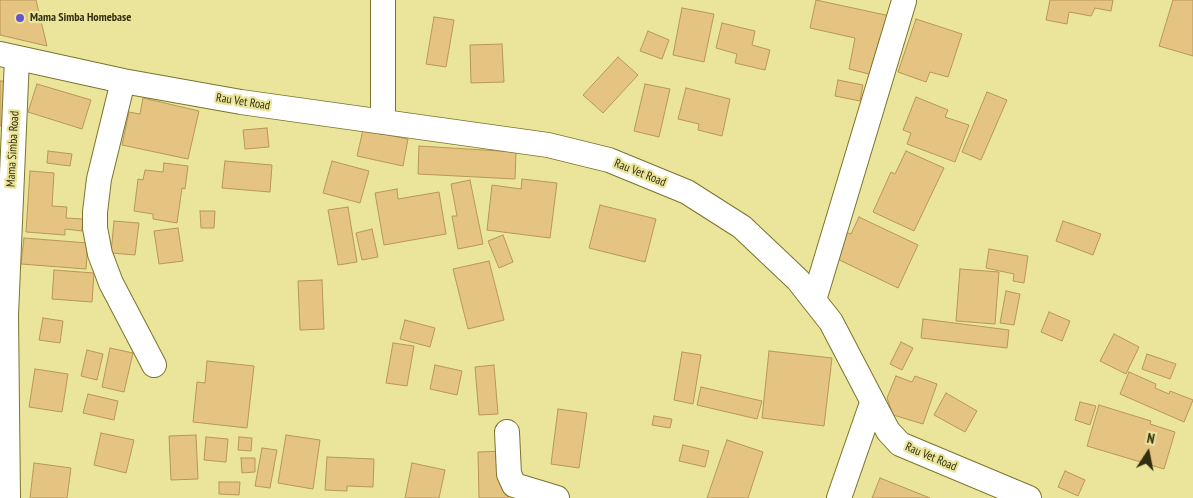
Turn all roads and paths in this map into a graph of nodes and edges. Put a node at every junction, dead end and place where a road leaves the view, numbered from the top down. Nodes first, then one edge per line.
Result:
1 (383, 0) edge
2 (904, 0) edge
3 (8, 56) edge
4 (123, 81) junction
5 (383, 122) junction
6 (814, 300) junction
7 (154, 365) dead end
8 (872, 404) junction
9 (507, 432) dead end
10 (8, 498) edge
11 (556, 498) edge
12 (839, 498) edge
13 (1029, 498) edge

1 - 5 street
2 - 6 street
3 - 4 street, Mama Simba Road
3 - 10 street, Mama Simba Road
4 - 5 street, Rau Vet Road
4 - 7 street
5 - 6 street, Rau Vet Road
6 - 8 street, Rau Vet Road
8 - 12 street
8 - 13 street, Rau Vet Road
9 - 11 street

